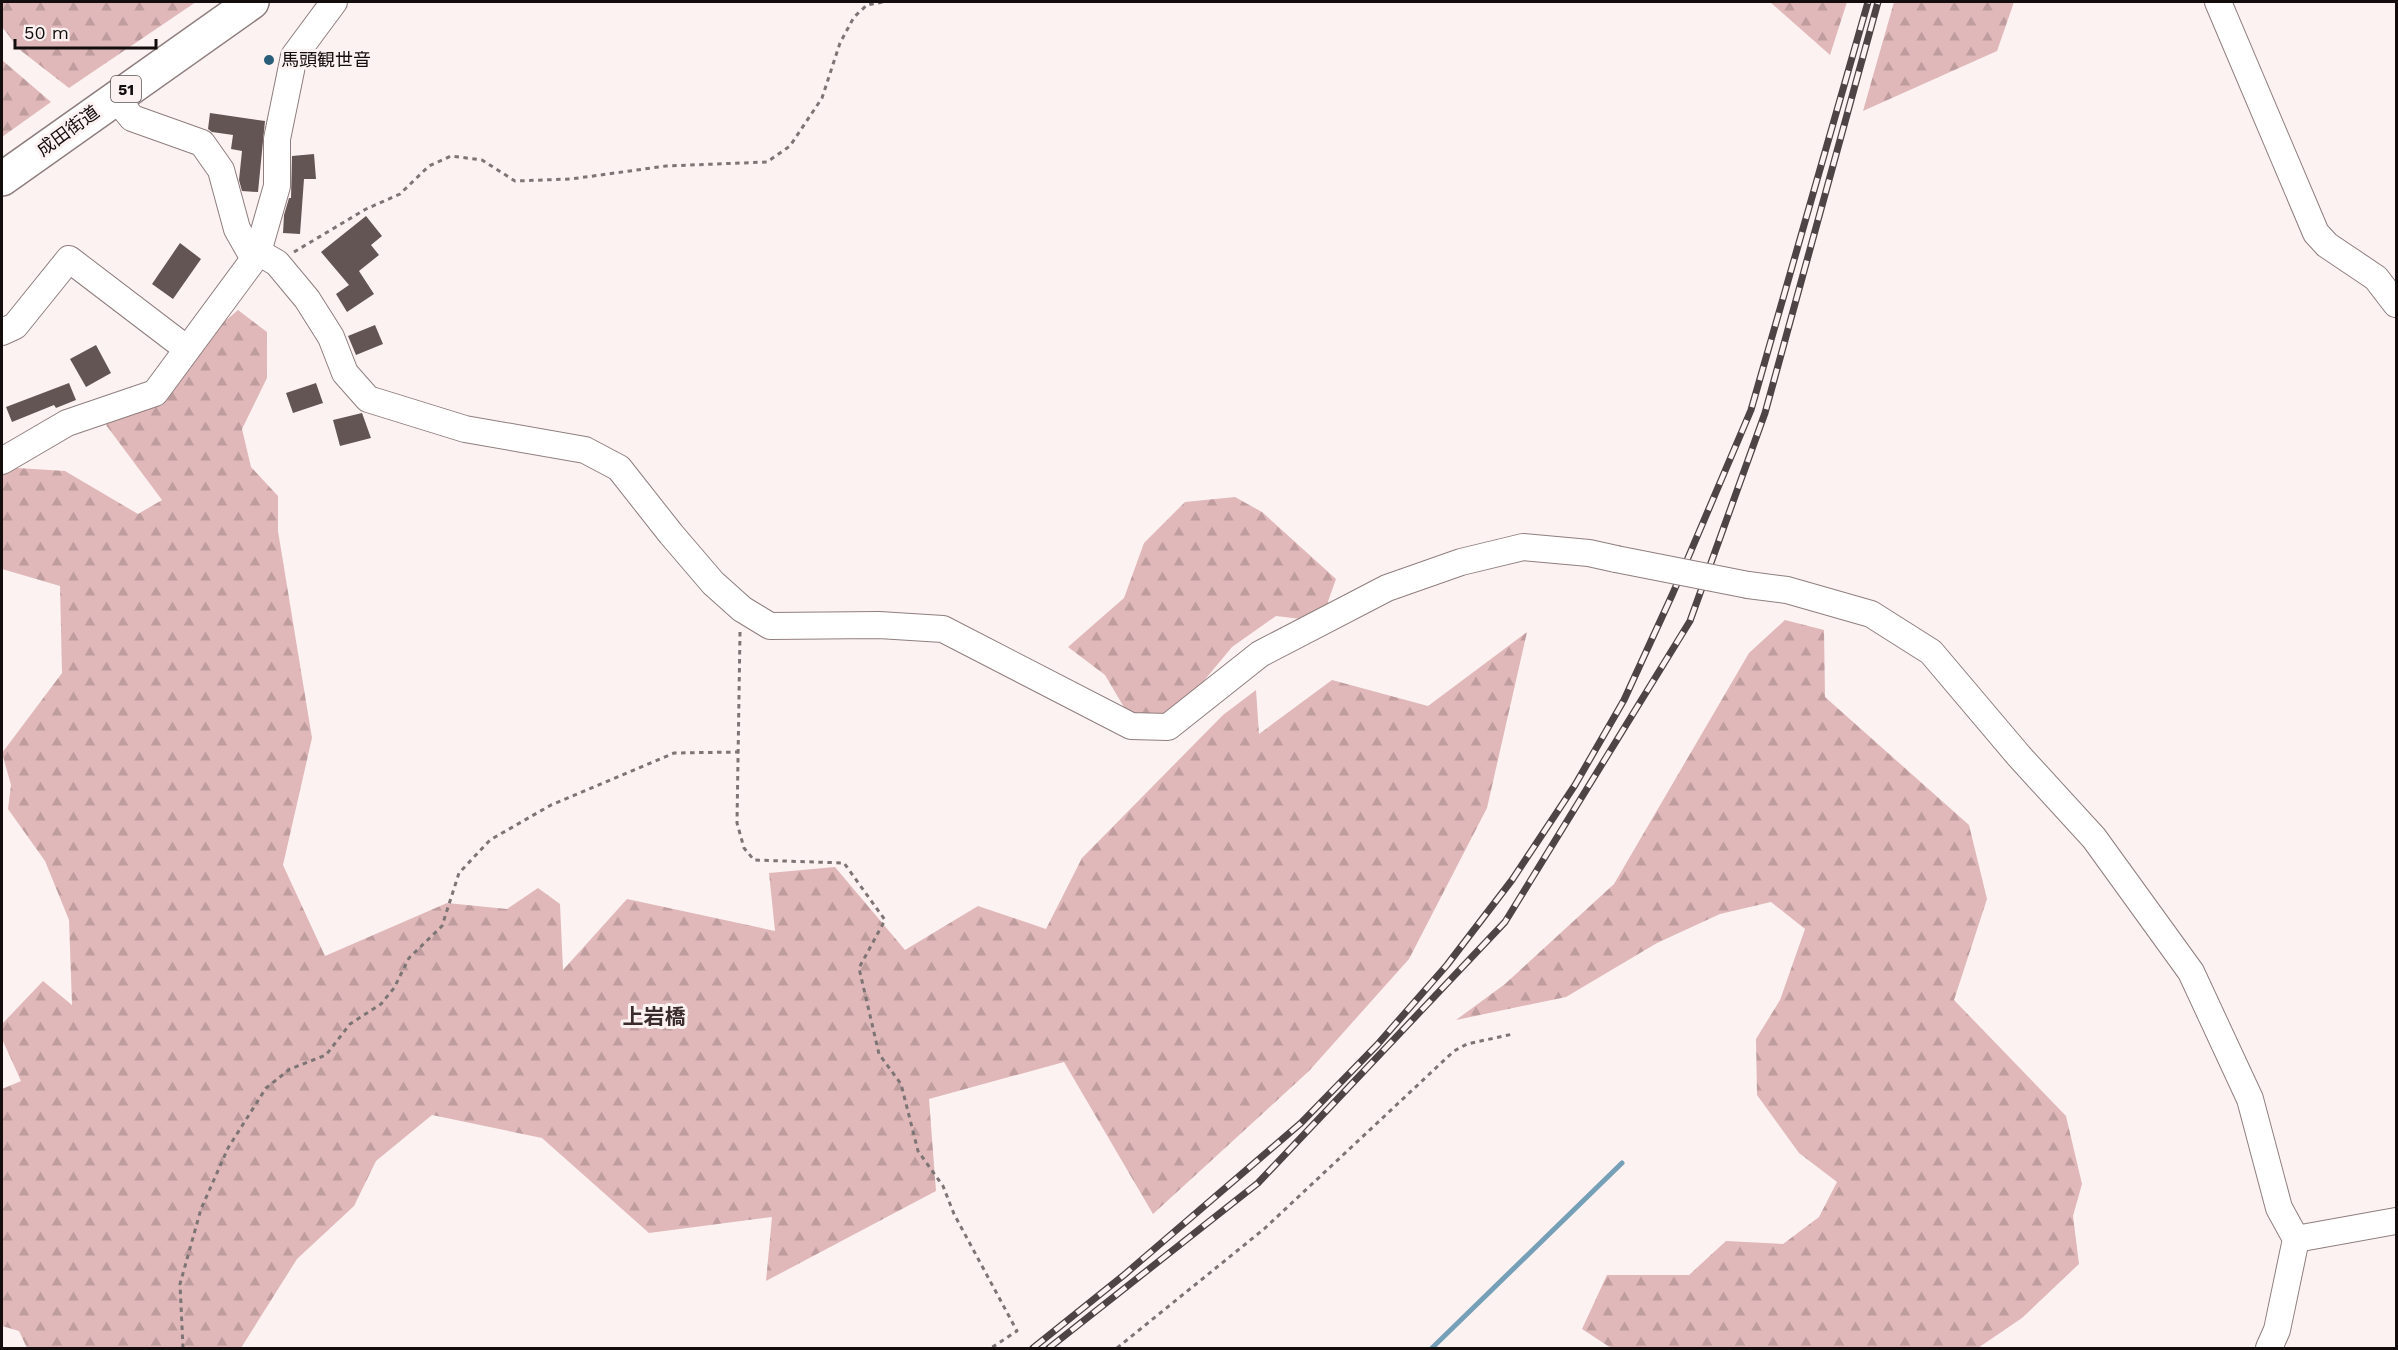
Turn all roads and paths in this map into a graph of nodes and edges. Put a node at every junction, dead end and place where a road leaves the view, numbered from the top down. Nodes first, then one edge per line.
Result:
1 (252, 2) edge
2 (334, 2) edge
3 (883, 2) edge
4 (2218, 2) edge
5 (115, 97) junction
6 (2, 179) edge
7 (263, 258) junction
8 (2397, 304) edge
9 (2, 332) edge
10 (187, 349) junction
11 (2, 461) edge
12 (742, 609) junction
13 (739, 752) junction
14 (1514, 1034) dead end
15 (2397, 1221) edge
16 (2296, 1239) junction
17 (183, 1348) edge
18 (991, 1348) edge
19 (1117, 1348) edge
20 (2269, 1348) edge

1 - 5 highway, 成田街道 / 51
2 - 7 street
3 - 7 path
4 - 8 street
5 - 6 highway, 成田街道 / 51
5 - 7 street
7 - 10 street
7 - 12 street
9 - 10 street
10 - 11 street
12 - 13 path
12 - 16 street, bridge
13 - 17 path
13 - 18 path
14 - 19 path
15 - 16 street
16 - 20 street

